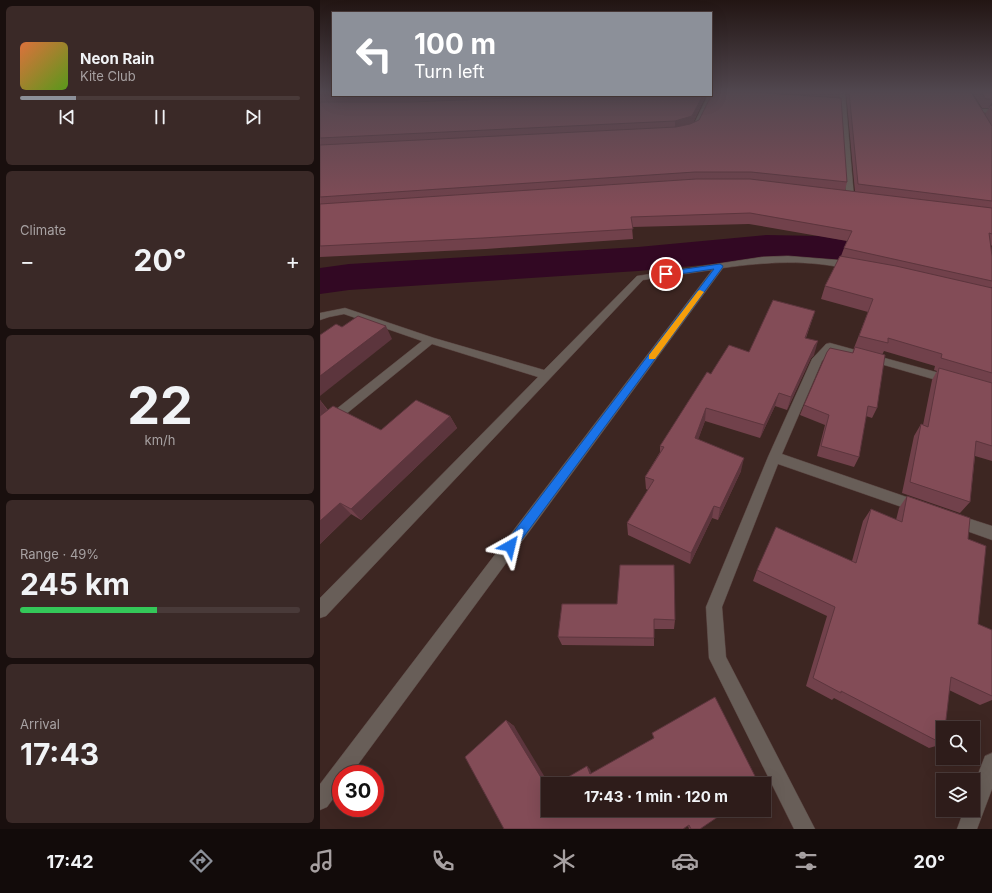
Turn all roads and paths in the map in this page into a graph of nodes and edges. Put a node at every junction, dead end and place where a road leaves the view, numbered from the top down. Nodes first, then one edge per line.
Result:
1 (685, 131) edge
2 (845, 131) edge
3 (681, 132) edge
4 (850, 197) edge
5 (720, 266) junction
6 (861, 269) edge
7 (320, 317) edge
8 (430, 340) junction
9 (546, 375) junction
10 (962, 384) edge
11 (320, 429) edge
12 (774, 457) junction
13 (992, 533) edge
14 (320, 610) edge
15 (992, 763) edge
16 (320, 800) edge
17 (805, 829) edge
18 (967, 829) edge

1 - 3 street
2 - 4 street
5 - 6 street
5 - 9 street
5 - 16 street
7 - 8 street
8 - 9 street
8 - 11 street
9 - 14 street
10 - 12 street
12 - 13 street
12 - 17 street
15 - 18 street

